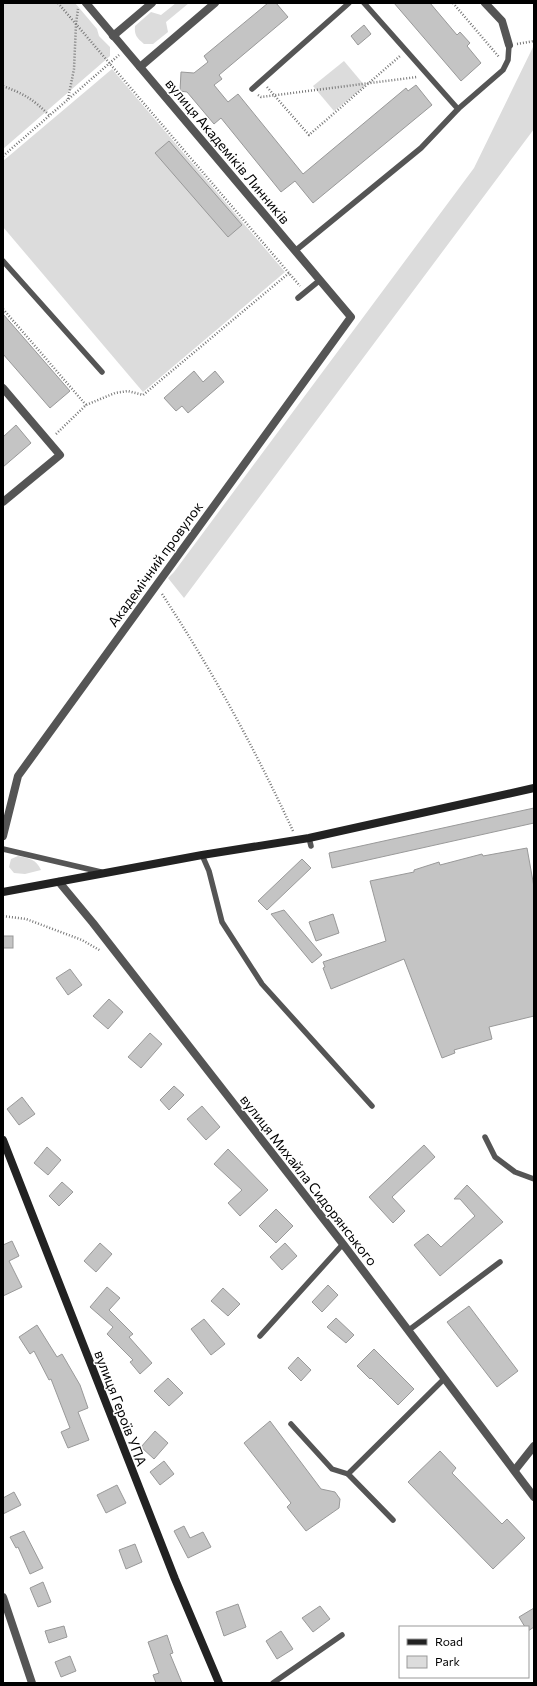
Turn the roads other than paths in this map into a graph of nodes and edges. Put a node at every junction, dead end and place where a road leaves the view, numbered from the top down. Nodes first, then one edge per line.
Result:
1 (86, 3) edge
2 (152, 3) edge
3 (215, 3) edge
4 (349, 3) edge
5 (364, 3) edge
6 (485, 3) edge
7 (113, 36) junction
8 (509, 45) joint
9 (140, 67) junction
10 (252, 89) road end
11 (458, 109) junction
12 (295, 251) junction
13 (3, 260) edge
14 (320, 280) junction
15 (298, 298) dead end
16 (351, 317) joint
17 (102, 372) dead end
18 (3, 388) edge
19 (3, 502) edge
20 (534, 788) edge
21 (3, 836) edge
22 (3, 849) edge
23 (202, 855) junction
24 (106, 873) junction
25 (59, 882) junction
26 (3, 892) edge
27 (372, 1106) dead end
28 (485, 1137) dead end
29 (3, 1140) edge
30 (534, 1179) edge
31 (343, 1244) junction
32 (500, 1262) dead end
33 (409, 1330) junction
34 (260, 1336) dead end
35 (444, 1379) junction
36 (291, 1424) dead end
37 (534, 1446) edge
38 (515, 1470) junction
39 (348, 1474) junction
40 (534, 1497) edge
41 (394, 1520) dead end
42 (3, 1597) edge
43 (342, 1635) dead end
44 (32, 1683) edge
45 (219, 1683) edge
46 (273, 1683) edge

1 - 7 street, вулиця Академіків Линників
2 - 7 street
3 - 9 street
4 - 10 lane
5 - 11 lane
6 - 8 street
7 - 9 street, вулиця Академіків Линників
8 - 11 lane
9 - 12 street, вулиця Академіків Линників
11 - 12 lane
12 - 14 street, вулиця Академіків Линників
13 - 17 lane
14 - 15 lane
14 - 16 street, вулиця Академіків Линників
16 - 21 street, Академічний провулок
18 - 19 street
20 - 23 street
22 - 24 lane
23 - 24 street
23 - 27 lane
24 - 25 street
25 - 26 street
25 - 31 street, вулиця Михайла Сидорянського
28 - 30 lane
29 - 45 street, вулиця Героїв УПА
31 - 33 street, вулиця Михайла Сидорянського
31 - 34 lane
32 - 33 lane
33 - 35 street, вулиця Михайла Сидорянського
35 - 38 street, вулиця Михайла Сидорянського
35 - 39 lane
36 - 39 lane
37 - 38 street
38 - 40 street, вулиця Михайла Сидорянського
39 - 41 lane
42 - 44 street
43 - 46 lane

